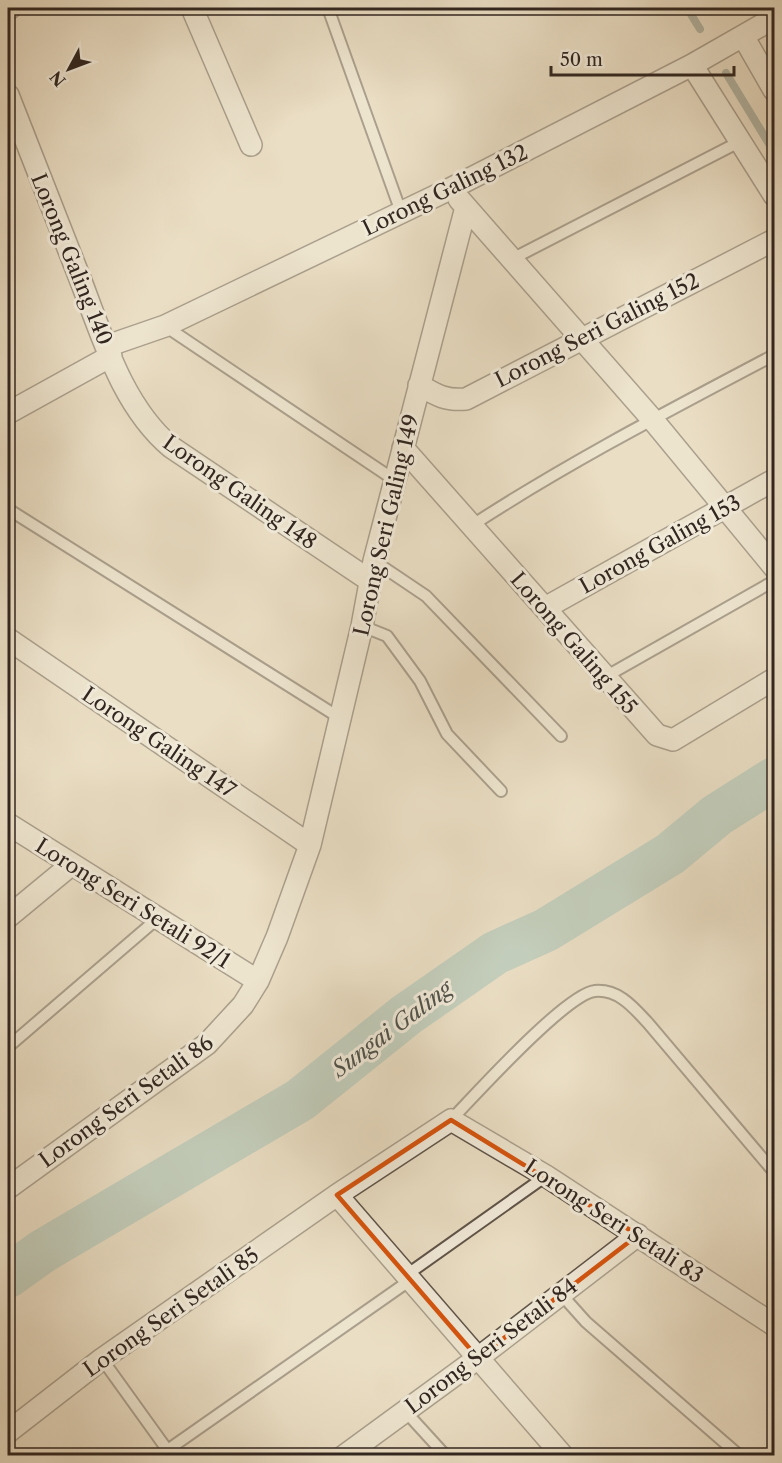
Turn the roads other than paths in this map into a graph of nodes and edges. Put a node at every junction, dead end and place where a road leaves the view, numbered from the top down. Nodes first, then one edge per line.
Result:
1 (192, 8) edge
2 (328, 8) edge
3 (774, 18) edge
4 (743, 36) junction
5 (692, 65) junction
6 (774, 90) edge
7 (8, 95) edge
8 (741, 141) junction
9 (251, 145) dead end
10 (450, 189) junction
11 (774, 195) edge
12 (466, 207) junction
13 (401, 212) junction
14 (774, 240) edge
15 (512, 259) junction
16 (165, 326) junction
17 (581, 337) junction
18 (109, 351) junction
19 (774, 355) edge
20 (419, 385) junction
21 (8, 413) edge
22 (652, 419) junction
23 (403, 448) junction
24 (774, 480) edge
25 (396, 481) junction
26 (727, 507) junction
27 (8, 509) edge
28 (471, 526) junction
29 (774, 567) edge
30 (371, 571) junction
31 (774, 581) edge
32 (545, 608) junction
33 (362, 626) junction
34 (8, 639) edge
35 (604, 677) junction
36 (774, 679) edge
37 (340, 718) junction
38 (561, 736) dead end
39 (501, 791) dead end
40 (8, 824) edge
41 (310, 845) junction
42 (70, 865) junction
43 (8, 917) edge
44 (157, 919) junction
45 (258, 981) junction
46 (8, 1047) edge
47 (451, 1120) junction
48 (774, 1172) edge
49 (546, 1176) junction
50 (8, 1188) edge
51 (337, 1195) junction
52 (638, 1235) junction
53 (407, 1279) junction
54 (561, 1294) junction
55 (774, 1326) edge
56 (478, 1358) junction
57 (102, 1359) junction
58 (405, 1411) junction
59 (8, 1432) edge
60 (166, 1454) edge
61 (344, 1455) edge
62 (446, 1455) edge
63 (562, 1455) edge
64 (740, 1455) edge

1 - 9 street
2 - 13 lane
3 - 4 street, Lorong Galing 132
4 - 5 street, Lorong Galing 132
4 - 6 street
5 - 8 street
5 - 10 street, Lorong Galing 132
7 - 18 street, Lorong Galing 140
8 - 11 street
8 - 15 lane
10 - 12 street
10 - 13 street, Lorong Galing 132
12 - 15 street
12 - 20 street, Lorong Seri Galing 149
13 - 16 street, Lorong Galing 132
14 - 17 street, Lorong Seri Galing 152
15 - 17 street
16 - 18 street, Lorong Galing 132
16 - 25 lane
17 - 20 street, Lorong Seri Galing 152
17 - 22 street
18 - 21 street
18 - 30 street, Lorong Galing 148
19 - 22 lane
20 - 23 street, Lorong Seri Galing 149
22 - 26 street
22 - 28 lane
23 - 25 street, Lorong Seri Galing 149
23 - 28 street, Lorong Galing 155
24 - 26 street, Lorong Galing 153
25 - 30 street, Lorong Seri Galing 149
26 - 29 street
26 - 32 street, Lorong Galing 153
27 - 37 lane
28 - 32 street, Lorong Galing 155
30 - 33 street, Lorong Seri Galing 149
30 - 38 lane
31 - 35 lane
32 - 35 street, Lorong Galing 155
33 - 37 street, Lorong Seri Galing 149
33 - 39 lane
34 - 41 street, Lorong Galing 147
35 - 36 street, Lorong Galing 155
37 - 41 street, Lorong Seri Galing 149
40 - 42 street, Lorong Seri Setali 92/1
41 - 45 street, Lorong Seri Setali 86
42 - 43 street
42 - 44 street, Lorong Seri Setali 92/1
44 - 45 street, Lorong Seri Setali 92/1
44 - 46 lane
45 - 50 street, Lorong Seri Setali 86
47 - 48 lane
47 - 49 street, Lorong Seri Setali 83
47 - 51 street, Lorong Seri Setali 85
49 - 52 street, Lorong Seri Setali 83
49 - 53 lane
51 - 53 street
51 - 57 street, Lorong Seri Setali 85
52 - 54 street, Lorong Seri Setali 84
52 - 55 street, Lorong Seri Setali 83
53 - 56 street
53 - 60 lane
54 - 56 street, Lorong Seri Setali 84
54 - 64 lane
56 - 58 street, Lorong Seri Setali 84
56 - 63 street
57 - 59 street, Lorong Seri Setali 85
57 - 60 lane
58 - 61 street, Lorong Seri Setali 84
58 - 62 lane

